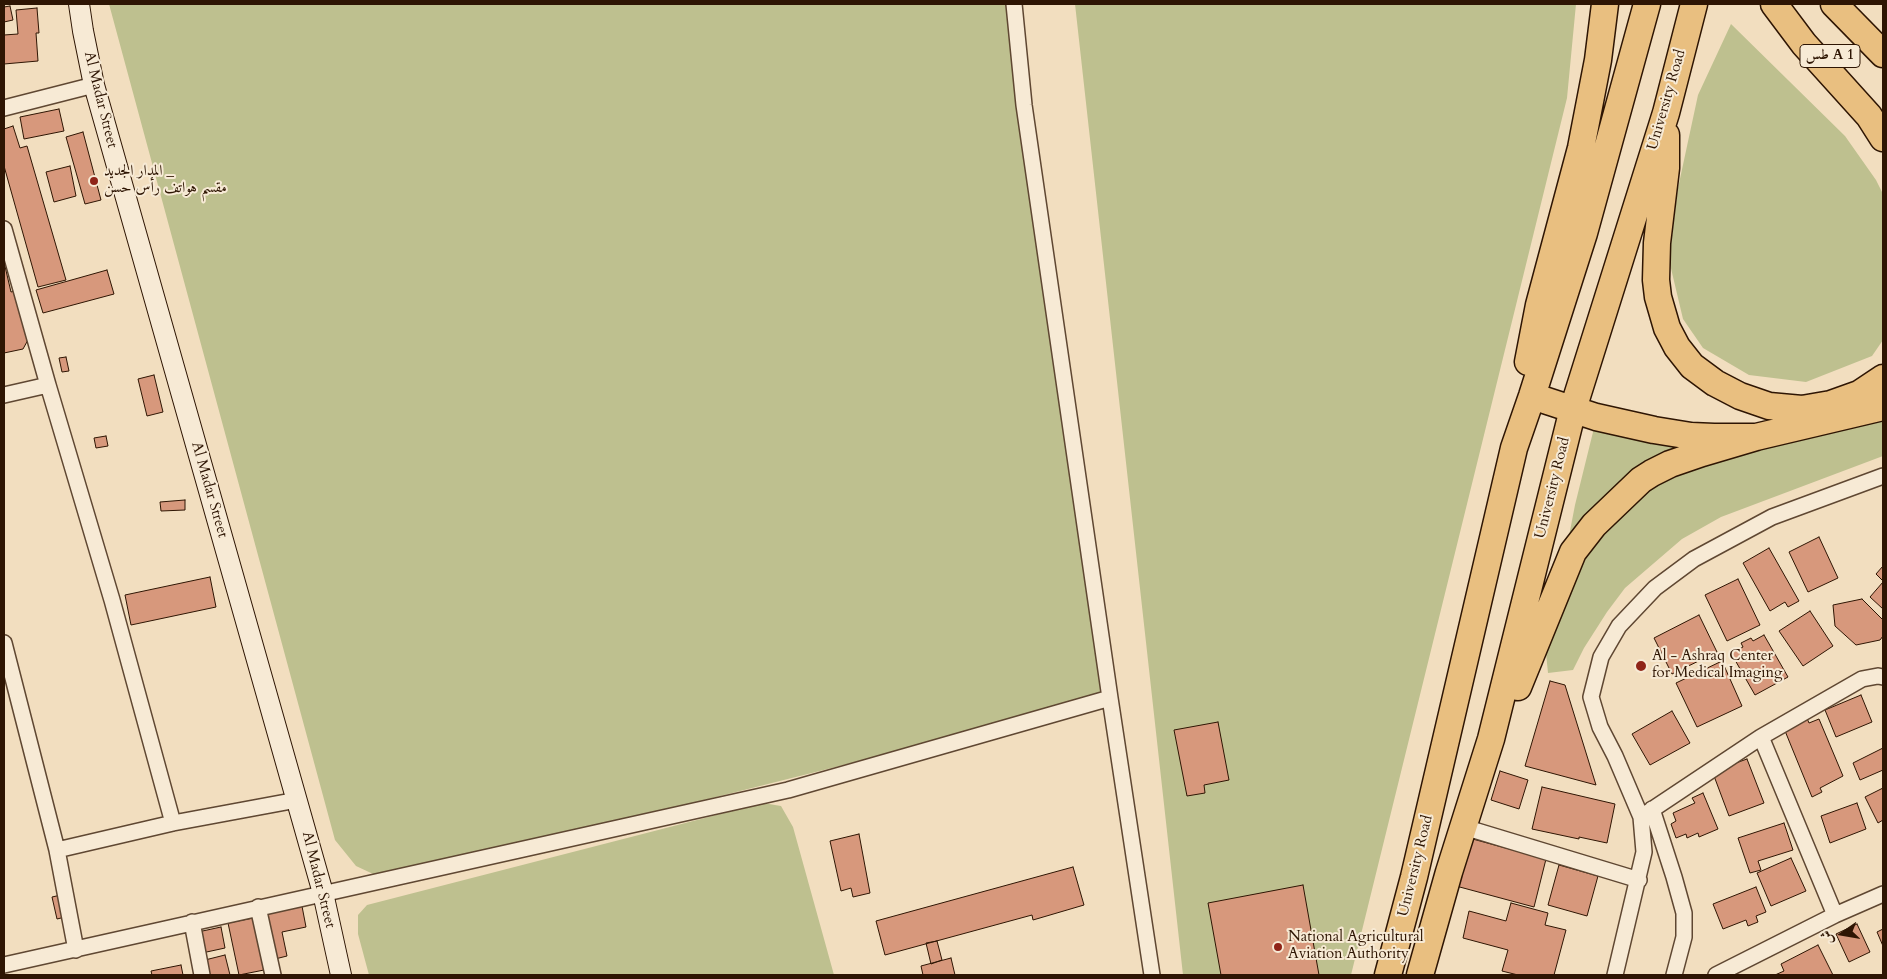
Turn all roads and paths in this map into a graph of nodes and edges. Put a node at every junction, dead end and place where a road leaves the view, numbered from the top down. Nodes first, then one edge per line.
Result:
1 (79, 4) edge
2 (1014, 4) edge
3 (1605, 4) edge
4 (1647, 4) edge
5 (1694, 4) edge
6 (1776, 4) edge
7 (1834, 4) edge
8 (1883, 54) edge
9 (94, 85) junction
10 (4, 108) edge
11 (1883, 108) edge
12 (1666, 113) junction
13 (1883, 138) edge
14 (4, 229) edge
15 (1883, 378) edge
16 (48, 385) junction
17 (4, 395) edge
18 (1532, 396) junction
19 (1883, 408) edge
20 (1572, 409) junction
21 (1756, 437) junction
22 (1514, 448) junction
23 (1883, 476) edge
24 (4, 642) edge
25 (1883, 677) edge
26 (1110, 698) junction
27 (1761, 737) junction
28 (1491, 739) junction
29 (297, 800) junction
30 (1646, 813) junction
31 (173, 823) junction
32 (1464, 827) junction
33 (57, 850) junction
34 (1639, 880) junction
35 (323, 893) junction
36 (1883, 894) edge
37 (258, 907) junction
38 (1834, 915) junction
39 (192, 922) junction
40 (76, 950) junction
41 (4, 964) edge
42 (202, 975) edge
43 (272, 975) edge
44 (341, 975) edge
45 (1152, 975) edge
46 (1388, 975) edge
47 (1420, 975) edge
48 (1615, 975) edge
49 (1674, 975) edge
50 (1716, 975) edge

1 - 9 street, Al Madar Street
2 - 26 street
3 - 22 highway
4 - 18 highway, University Road
5 - 12 highway, University Road
6 - 11 highway, طس A 1
6 - 13 highway
7 - 8 highway, طس A 1
9 - 10 street
9 - 29 street, Al Madar Street
12 - 15 highway
12 - 20 highway, University Road
14 - 16 street
16 - 17 street
16 - 31 street
18 - 20 highway
18 - 22 highway, University Road
19 - 21 highway
20 - 21 highway
20 - 28 highway, University Road
21 - 28 highway
22 - 46 highway, University Road
23 - 30 street
24 - 33 street
25 - 27 street
26 - 35 street
26 - 45 street
27 - 30 street
27 - 38 street
28 - 32 highway, University Road
29 - 31 street
29 - 35 street, Al Madar Street
30 - 34 street
30 - 49 street
31 - 33 street
32 - 34 street
32 - 47 highway, University Road
33 - 40 street
34 - 48 street
35 - 37 street
35 - 44 street, Al Madar Street
36 - 38 street
37 - 39 street
37 - 43 street
38 - 50 street
39 - 40 street
39 - 42 street
40 - 41 street

